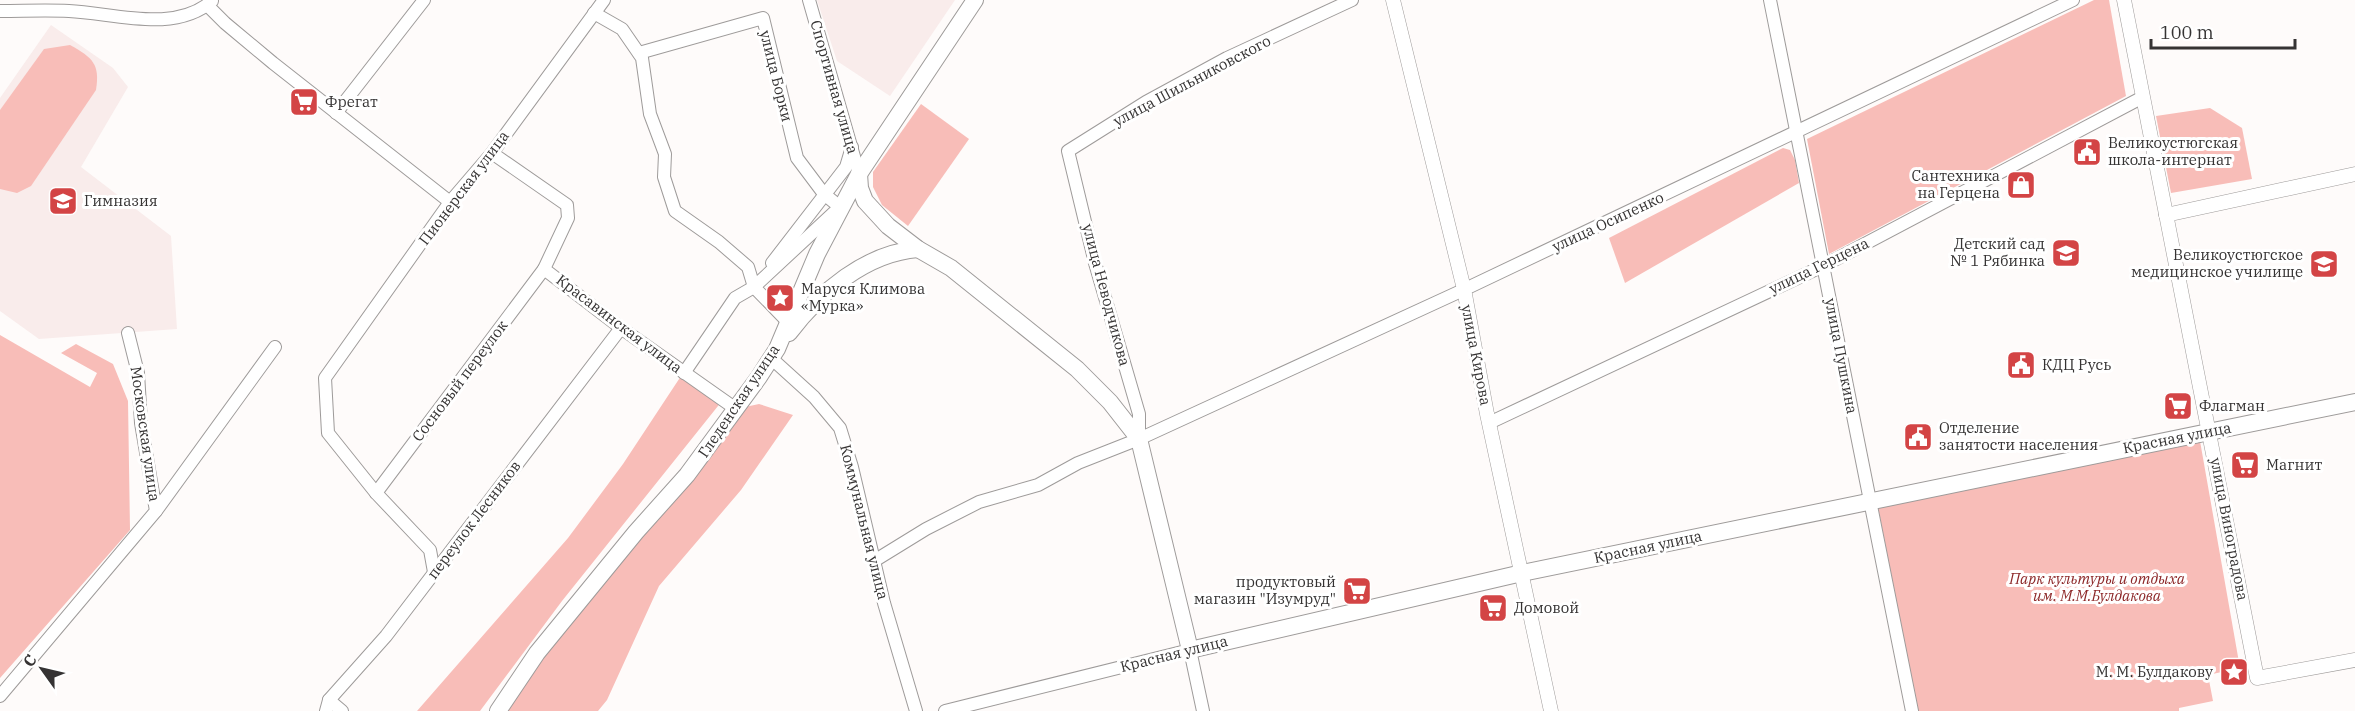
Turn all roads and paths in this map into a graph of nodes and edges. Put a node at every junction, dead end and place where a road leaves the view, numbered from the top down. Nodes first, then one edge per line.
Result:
1 (424, 0) edge
2 (604, 0) edge
3 (809, 0) edge
4 (975, 0) edge
5 (1352, 0) edge
6 (1393, 0) edge
7 (1770, 0) edge
8 (2073, 0) edge
9 (2124, 0) edge
10 (210, 3) edge
11 (0, 11) edge
12 (594, 13) junction
13 (639, 53) junction
14 (2143, 97) junction
15 (336, 113) junction
16 (1797, 132) junction
17 (852, 147) junction
18 (1068, 151) joint
19 (492, 153) junction
20 (859, 174) junction
21 (2355, 174) edge
22 (824, 194) junction
23 (450, 202) junction
24 (840, 207) junction
25 (2166, 215) junction
26 (918, 249) junction
27 (1823, 266) junction
28 (544, 269) junction
29 (753, 287) junction
30 (1464, 289) junction
31 (788, 322) junction
32 (621, 328) junction
33 (128, 333) dead end
34 (275, 347) dead end
35 (774, 354) junction
36 (684, 373) junction
37 (2355, 402) edge
38 (736, 410) junction
39 (1489, 423) junction
40 (2210, 431) junction
41 (1140, 439) junction
42 (376, 493) junction
43 (1870, 502) junction
44 (156, 511) junction
45 (874, 561) junction
46 (434, 572) junction
47 (1522, 573) junction
48 (1190, 650) junction
49 (2355, 660) edge
50 (0, 696) edge
51 (328, 706) edge
52 (342, 711) edge
53 (498, 711) edge
54 (916, 711) edge
55 (945, 711) edge
56 (1203, 711) edge
57 (1551, 711) edge
58 (1912, 711) edge

1 - 15 street
2 - 12 street, Пионерская улица
3 - 17 street, Спортивная улица
4 - 20 main road, Гледенская улица
5 - 18 street, улица Шильниковского
6 - 30 street, улица Кирова
7 - 16 street, улица Пушкина
8 - 16 street, улица Осипенко
9 - 14 street, улица Виноградова
10 - 11 street
10 - 15 street
12 - 13 street
12 - 19 street, Пионерская улица
13 - 22 street, улица Борки
13 - 29 street
14 - 25 street, улица Виноградова
14 - 27 street, улица Герцена
15 - 23 street
16 - 27 street, улица Пушкина
16 - 30 street, улица Осипенко
17 - 20 street, Спортивная улица
17 - 22 street
18 - 41 street, улица Неводчикова
19 - 23 street, Пионерская улица
19 - 28 street, Красавинская улица
20 - 24 main road, Гледенская улица
20 - 26 main road, улица Неводчикова
21 - 25 street
22 - 24 street, улица Борки
22 - 29 street
23 - 42 street, Пионерская улица
24 - 29 street
24 - 31 main road, Гледенская улица
25 - 40 street, улица Виноградова
26 - 35 main road
26 - 41 main road, улица Неводчикова
27 - 39 street, улица Герцена
27 - 43 street, улица Пушкина
28 - 32 street, Красавинская улица
28 - 42 street, Сосновый переулок
29 - 31 street
29 - 36 street
30 - 39 street, улица Кирова
30 - 41 street, улица Осипенко
31 - 35 main road, Гледенская улица
32 - 36 street, Красавинская улица
32 - 46 street, переулок Лесников
33 - 44 street, Московская улица
34 - 44 street
35 - 38 main road, Гледенская улица
35 - 45 street, Коммунальная улица
36 - 38 street, Красавинская улица
37 - 40 main road, Красная улица
38 - 53 main road, Гледенская улица
39 - 47 street, улица Кирова
40 - 43 main road, Красная улица
40 - 49 street, улица Виноградова
41 - 45 street, улица Осипенко
41 - 48 main road, улица Неводчикова
42 - 46 street
43 - 47 main road, Красная улица
43 - 58 street, улица Пушкина
44 - 50 street, Московская улица
45 - 54 street, Коммунальная улица
46 - 51 street, переулок Лесников
47 - 48 main road, Красная улица
47 - 57 street, улица Кирова
48 - 55 street, Красная улица
48 - 56 street, улица Неводчикова
51 - 52 street

